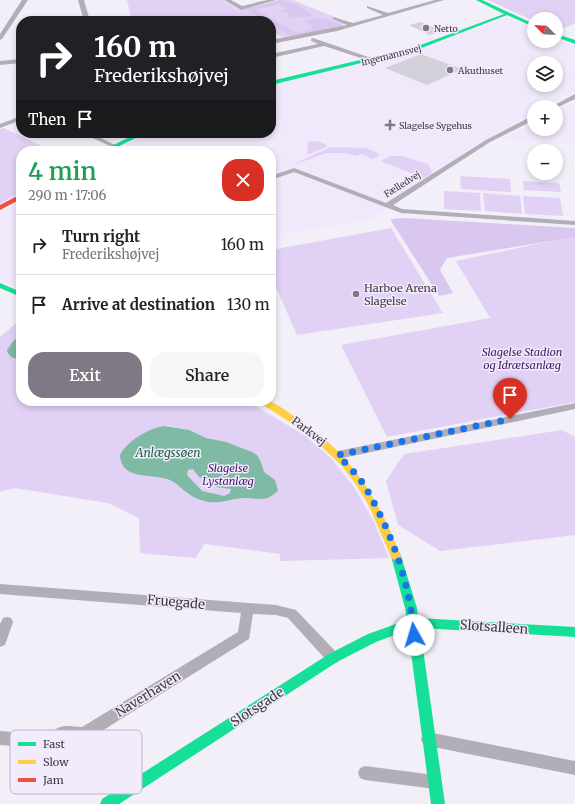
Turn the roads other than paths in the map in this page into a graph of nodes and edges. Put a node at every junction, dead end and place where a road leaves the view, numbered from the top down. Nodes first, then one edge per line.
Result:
1 (25, 0) edge
2 (82, 0) edge
3 (227, 0) edge
4 (273, 0) edge
5 (441, 0) edge
6 (478, 0) edge
7 (425, 5) junction
8 (369, 7) dead end
9 (381, 12) junction
10 (507, 14) junction
11 (388, 15) junction
12 (85, 16) edge
13 (335, 18) dead end
14 (527, 23) edge
15 (352, 25) junction
16 (0, 38) edge
17 (563, 38) edge
18 (313, 40) dead end
19 (276, 41) edge
20 (575, 42) edge
21 (324, 44) junction
22 (276, 55) edge
23 (372, 60) junction
24 (16, 61) edge
25 (0, 63) edge
26 (276, 81) edge
27 (575, 96) edge
28 (563, 102) edge
29 (16, 120) edge
30 (527, 121) edge
31 (0, 126) edge
32 (96, 138) edge
33 (132, 138) edge
34 (114, 146) joint
35 (276, 176) edge
36 (16, 199) edge
37 (386, 206) junction
38 (0, 208) edge
39 (575, 223) edge
40 (0, 285) edge
41 (16, 293) edge
42 (270, 406) edge
43 (575, 406) edge
44 (338, 455) junction
45 (0, 588) edge
46 (248, 608) junction
47 (7, 622) dead end
48 (413, 623) junction
49 (575, 632) edge
50 (0, 641) edge
51 (333, 658) junction
52 (90, 730) edge
53 (0, 738) edge
54 (10, 739) edge
55 (428, 739) junction
56 (575, 768) edge
57 (365, 773) dead end
58 (142, 781) edge
59 (435, 782) junction
60 (122, 794) edge
61 (107, 804) edge
62 (438, 804) edge

1 - 16 street
2 - 12 street
3 - 4 street
5 - 7 street
6 - 10 street
7 - 9 street
7 - 11 street
8 - 9 street
9 - 11 street
10 - 14 street
10 - 23 street, Ingemannsvej
11 - 15 street
13 - 15 street
15 - 19 street
17 - 20 street
18 - 21 street
21 - 22 street
21 - 23 street
23 - 26 street, Ingemannsvej
24 - 25 street
27 - 28 street
29 - 31 street
30 - 37 street, Fælledvej
32 - 34 street
33 - 34 street
35 - 37 street, Fælledvej
36 - 38 street
37 - 39 street
40 - 41 street
42 - 44 street, Parkvej
43 - 44 street
44 - 48 street, Parkvej
45 - 46 street, Fruegade
46 - 51 street, Fruegade
46 - 52 street, Naverhaven
47 - 50 street
48 - 49 street, Slotsalleen
48 - 51 street, Slotsgade
48 - 55 street, Parkvej
51 - 58 street, Slotsgade
53 - 54 street, Naverhaven
55 - 56 street
55 - 59 street, Parkvej
57 - 59 street
59 - 62 street, Parkvej
60 - 61 street, Slotsgade

